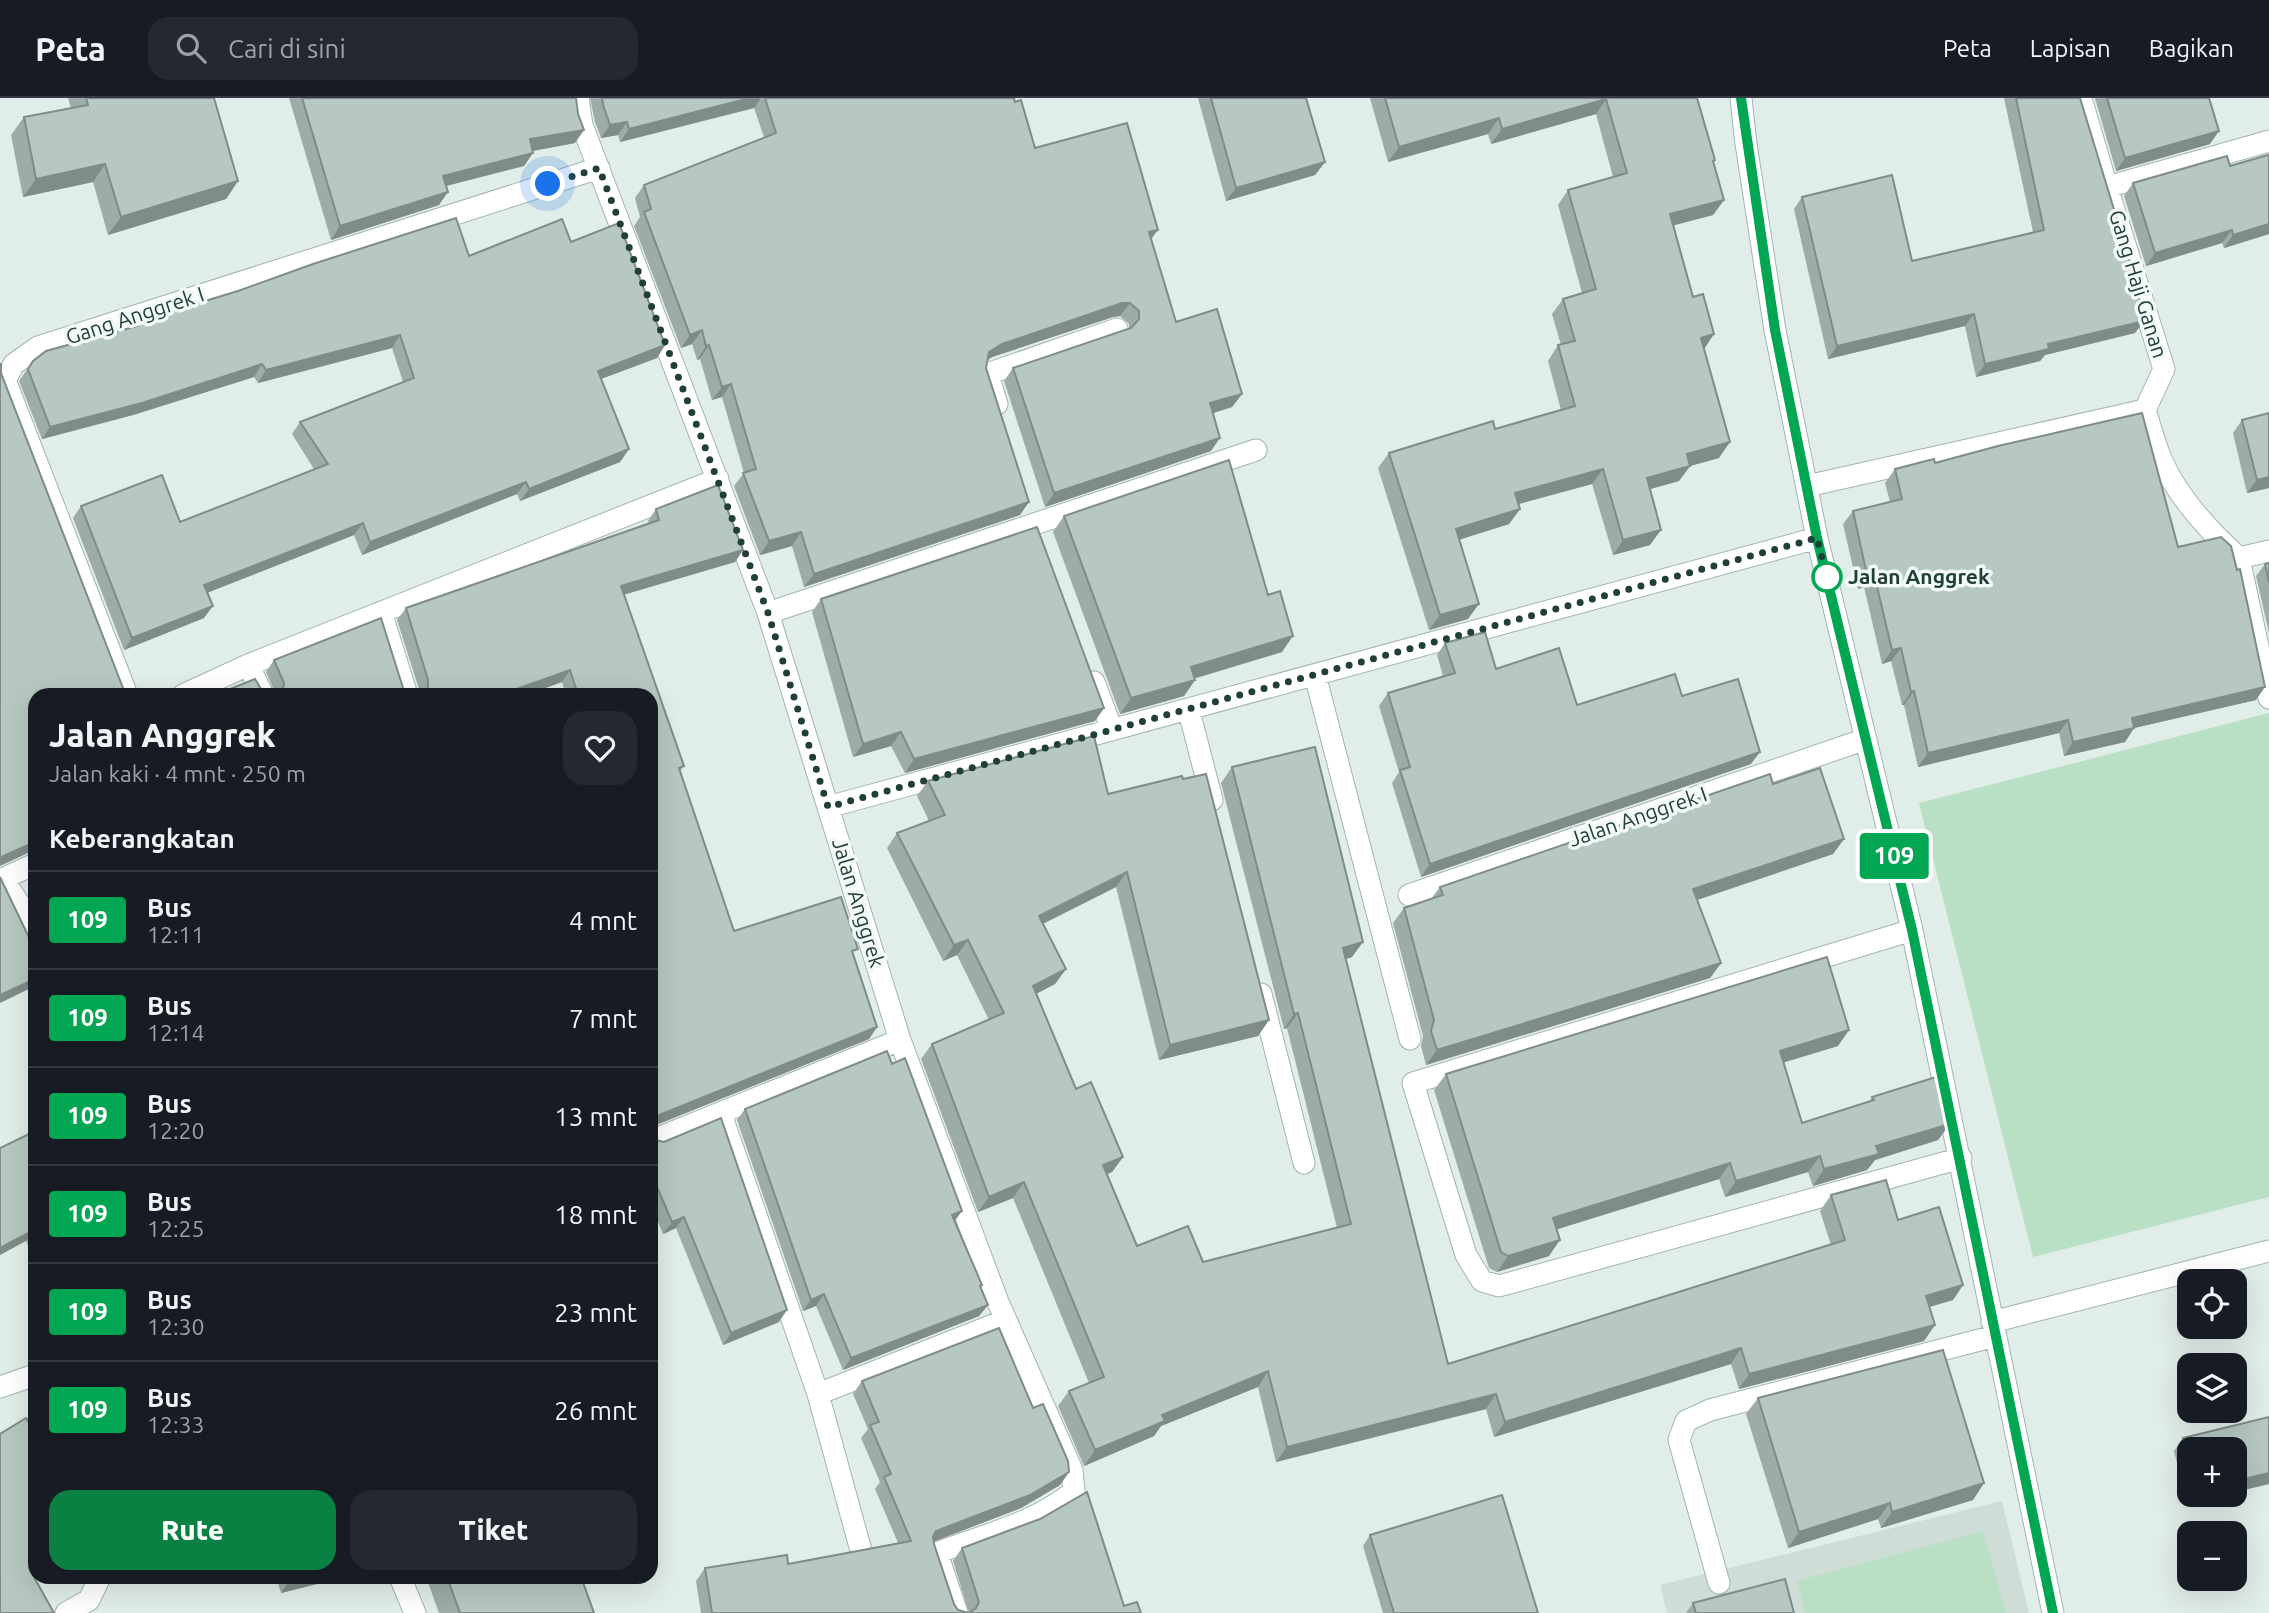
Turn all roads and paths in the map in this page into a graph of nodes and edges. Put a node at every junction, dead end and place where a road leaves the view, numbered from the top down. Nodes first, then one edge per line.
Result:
1 (578, 98) edge
2 (1741, 98) edge
3 (2081, 98) edge
4 (2269, 141) edge
5 (599, 168) junction
6 (2107, 187) junction
7 (1117, 329) edge
8 (2145, 410) junction
9 (1002, 418) edge
10 (1256, 450) dead end
11 (718, 479) junction
12 (1807, 486) junction
13 (1033, 516) junction
14 (1817, 538) junction
15 (1044, 549) edge
16 (2269, 551) edge
17 (2239, 558) junction
18 (381, 612) junction
19 (768, 613) junction
20 (248, 665) junction
21 (1087, 666) edge
22 (1315, 675) junction
23 (124, 688) edge
24 (198, 688) edge
25 (260, 688) edge
26 (405, 688) edge
27 (2269, 698) edge
28 (1189, 711) junction
29 (1112, 730) junction
30 (1866, 739) junction
31 (828, 807) junction
32 (1216, 819) edge
33 (28, 867) edge
34 (1, 880) edge
35 (1409, 895) dead end
36 (28, 918) edge
37 (1912, 930) junction
38 (1257, 977) edge
39 (1410, 1039) dead end
40 (900, 1040) junction
41 (721, 1114) junction
42 (658, 1138) edge
43 (1961, 1158) junction
44 (1304, 1163) dead end
45 (2269, 1251) edge
46 (1006, 1320) junction
47 (1994, 1329) junction
48 (28, 1377) edge
49 (0, 1387) edge
50 (818, 1394) junction
51 (860, 1547) edge
52 (1719, 1583) dead end
53 (97, 1584) edge
54 (403, 1584) edge
55 (66, 1613) edge
56 (415, 1613) edge
57 (957, 1613) edge
58 (2053, 1613) edge

1 - 5 street
2 - 12 street
3 - 6 street
4 - 6 street, Gang Haji Ganan
5 - 11 street
5 - 23 street, Gang Anggrek I
6 - 8 street, Gang Haji Ganan
7 - 9 street
8 - 12 street
8 - 17 street
10 - 13 street
11 - 18 street
11 - 19 street
12 - 14 street
13 - 15 street
13 - 19 street
14 - 22 street
14 - 30 street
16 - 17 street
17 - 27 street
18 - 20 street
18 - 26 street
19 - 31 street
20 - 24 street
20 - 25 street
21 - 29 street
22 - 28 street
22 - 39 street
28 - 29 street
28 - 32 street
29 - 31 street
30 - 35 street, Jalan Anggrek I
30 - 37 street
31 - 40 street, Jalan Anggrek
33 - 34 street
34 - 36 street
37 - 43 street
37 - 43 street
38 - 44 street
40 - 41 street
40 - 46 street, Jalan Anggrek
41 - 42 street
41 - 50 street
43 - 47 street
45 - 47 street
46 - 50 street
46 - 57 street, Jalan Anggrek
47 - 52 street
47 - 58 street
48 - 49 street
50 - 51 street
53 - 55 street
54 - 56 street

